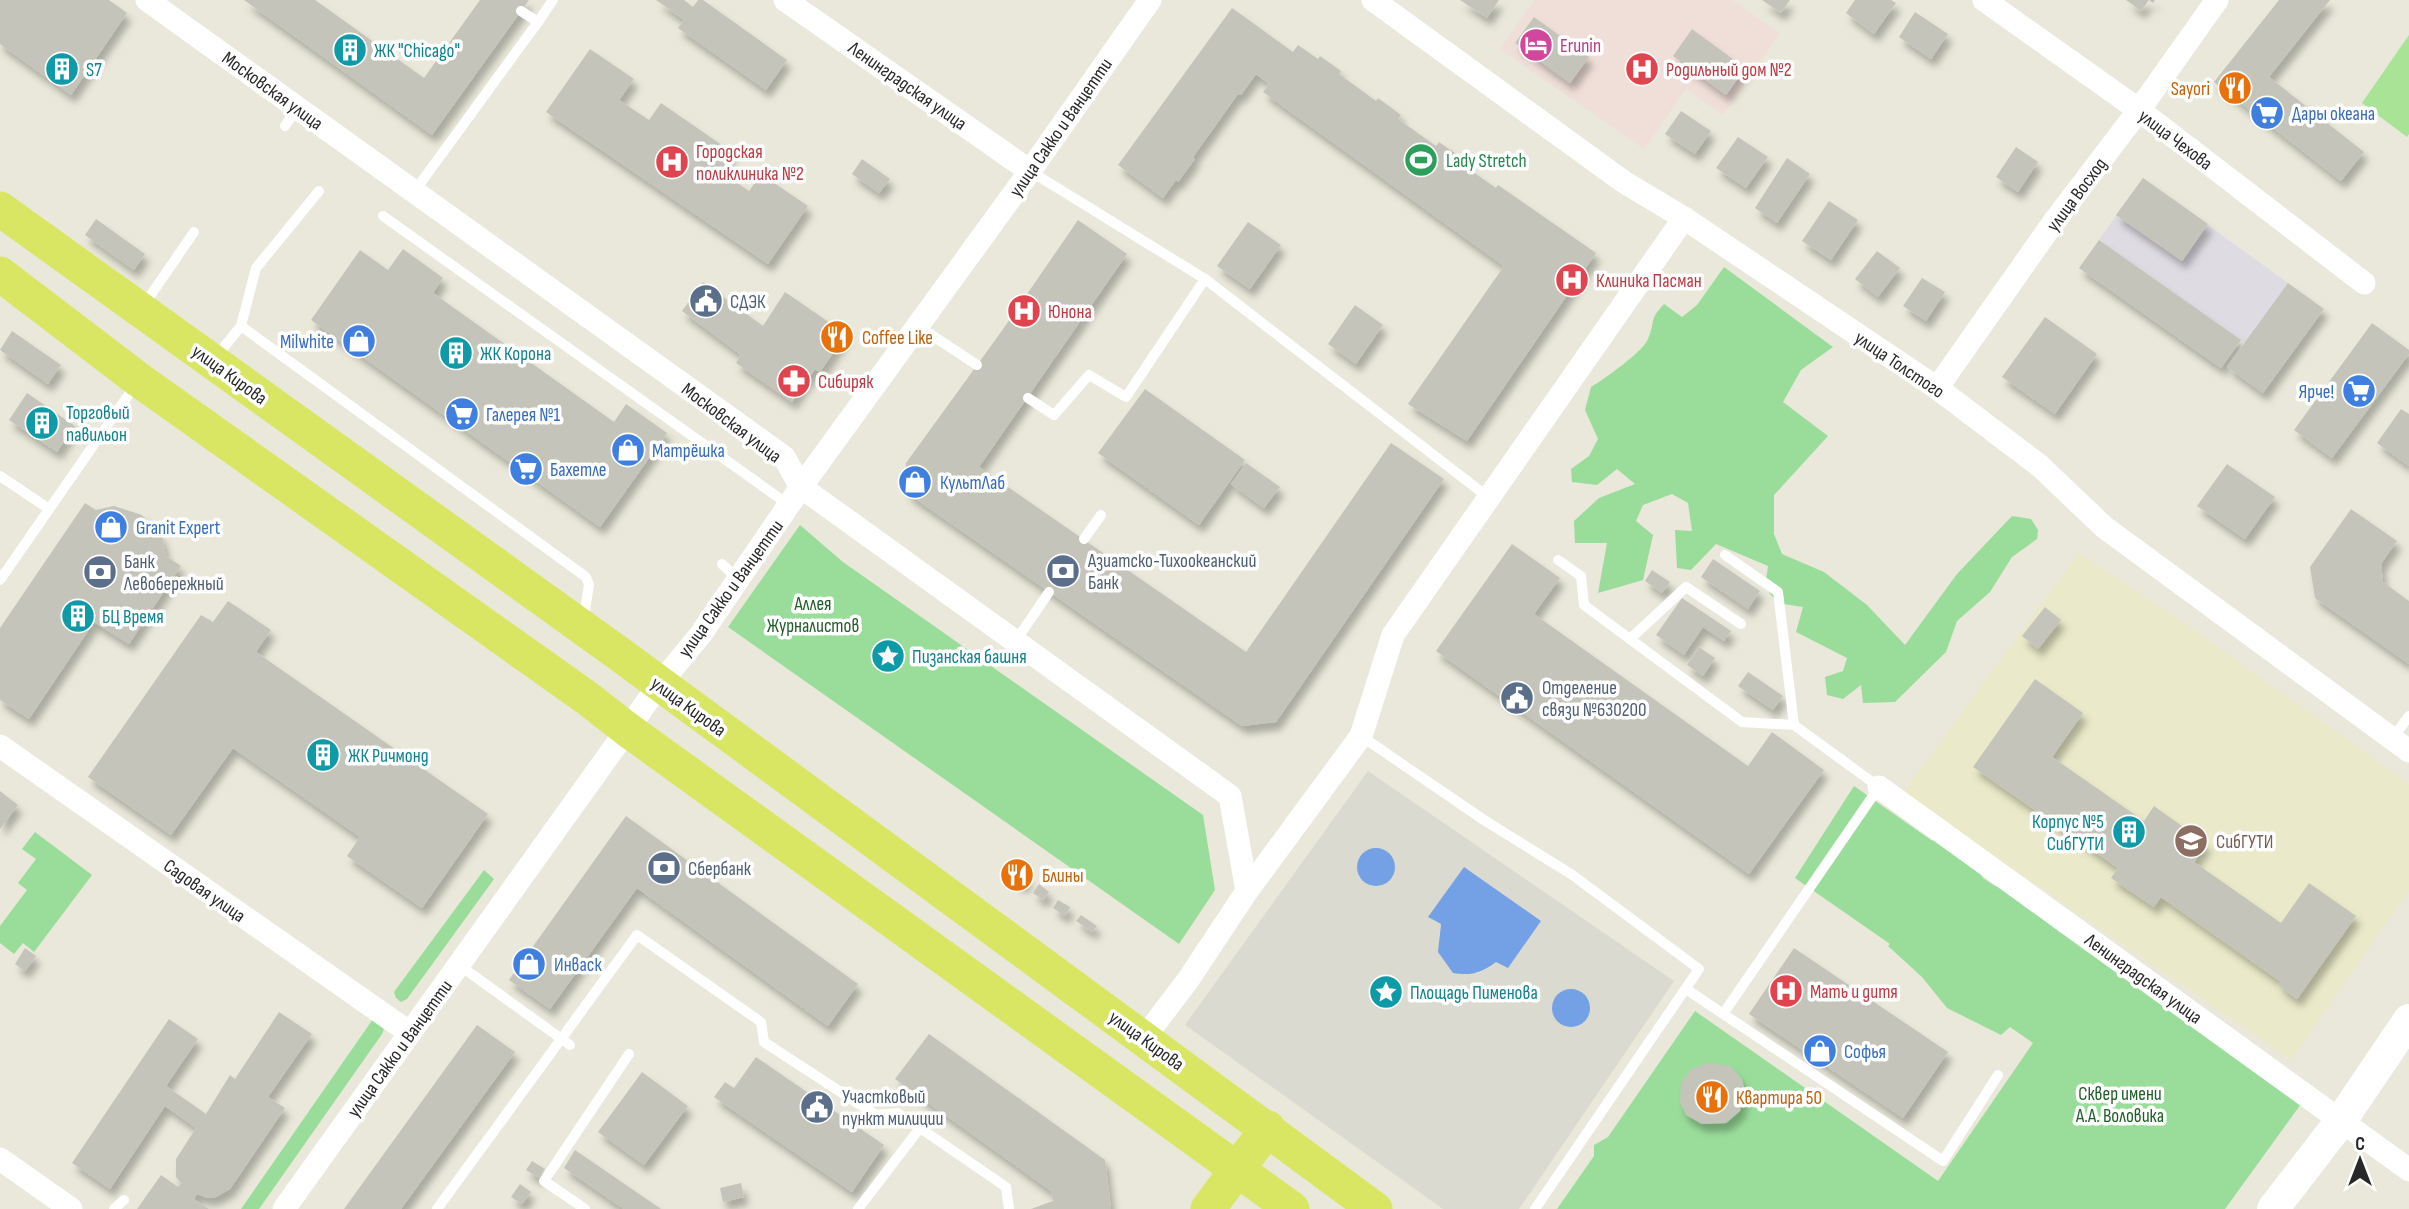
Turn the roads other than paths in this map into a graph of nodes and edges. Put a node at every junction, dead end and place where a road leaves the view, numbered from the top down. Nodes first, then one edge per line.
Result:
1 (147, 0) edge
2 (553, 0) edge
3 (785, 0) edge
4 (1150, 0) edge
5 (1373, 0) edge
6 (1984, 0) edge
7 (2217, 0) edge
8 (521, 11) dead end
9 (538, 22) junction
10 (2139, 110) junction
11 (1030, 171) junction
12 (319, 191) dead end
13 (414, 192) junction
14 (0, 209) edge
15 (383, 216) dead end
16 (1684, 218) junction
17 (194, 232) dead end
18 (0, 275) edge
19 (1205, 279) junction
20 (2364, 283) dead end
21 (140, 310) junction
22 (241, 326) junction
23 (918, 326) junction
24 (212, 361) junction
25 (977, 365) dead end
26 (138, 380) junction
27 (1937, 388) junction
28 (1028, 398) dead end
29 (0, 476) edge
30 (795, 496) junction
31 (1488, 497) junction
32 (49, 509) junction
33 (1101, 515) dead end
34 (1084, 540) dead end
35 (1725, 555) dead end
36 (1558, 560) dead end
37 (0, 580) edge
38 (1049, 592) dead end
39 (1741, 624) dead end
40 (582, 629) junction
41 (1630, 639) junction
42 (1015, 642) junction
43 (659, 685) junction
44 (2409, 716) edge
45 (1794, 725) junction
46 (628, 730) junction
47 (1361, 736) junction
48 (2401, 745) edge
49 (0, 746) edge
50 (1879, 787) junction
51 (1247, 891) junction
52 (459, 965) junction
53 (1686, 989) junction
54 (1723, 1014) junction
55 (2409, 1020) edge
56 (410, 1033) junction
57 (1144, 1038) junction
58 (566, 1042) junction
59 (629, 1054) dead end
60 (1998, 1075) dead end
61 (2340, 1122) junction
62 (920, 1128) junction
63 (1268, 1128) junction
64 (0, 1159) edge
65 (1237, 1170) junction
66 (2409, 1170) edge
67 (124, 1200) dead end
68 (1358, 1204) edge
69 (71, 1209) edge
70 (114, 1209) edge
71 (284, 1209) edge
72 (437, 1209) edge
73 (585, 1209) edge
74 (858, 1209) edge
75 (1009, 1209) edge
76 (1208, 1209) edge
77 (1292, 1209) edge
78 (1535, 1209) edge
79 (2273, 1209) edge

1 - 13 street, Московская улица
2 - 9 lane
3 - 11 street, Ленинградская улица
4 - 11 street, улица Сакко и Ванцетти
5 - 16 street, улица Толстого
6 - 10 street, улица Чехова
7 - 10 street, улица Восход
8 - 9 lane
9 - 13 lane
10 - 20 street, улица Чехова
10 - 27 street, улица Восход
11 - 19 lane
11 - 23 street, улица Сакко и Ванцетти
12 - 22 lane
13 - 30 street, Московская улица
14 - 21 main road, улица Кирова
15 - 30 lane
16 - 27 street, улица Толстого
16 - 31 street
17 - 21 lane
18 - 26 main road
19 - 28 lane
19 - 31 lane
21 - 24 main road, улица Кирова
22 - 24 lane
22 - 40 lane
23 - 25 lane
23 - 30 street, улица Сакко и Ванцетти
24 - 40 main road, улица Кирова
26 - 32 lane
26 - 46 main road
27 - 48 street, улица Толстого
29 - 32 lane
30 - 42 street, Московская улица
30 - 43 street, улица Сакко и Ванцетти
31 - 47 street
32 - 37 lane
33 - 34 lane
35 - 45 lane
36 - 41 lane
38 - 42 lane
39 - 41 lane
40 - 43 main road, улица Кирова
41 - 45 lane
42 - 51 street, Московская улица
43 - 46 street, улица Сакко и Ванцетти
43 - 57 main road, улица Кирова
44 - 48 lane
45 - 50 lane
46 - 52 street, улица Сакко и Ванцетти
46 - 65 main road
47 - 51 street
47 - 53 lane
49 - 56 street, Садовая улица
50 - 54 lane
50 - 61 street, Ленинградская улица
51 - 57 street
52 - 56 street, улица Сакко и Ванцетти
52 - 58 lane
53 - 54 lane
53 - 78 lane
54 - 60 lane
55 - 61 main road
56 - 71 street, улица Сакко и Ванцетти
57 - 63 main road, улица Кирова
58 - 62 lane
58 - 72 lane
59 - 73 lane
61 - 66 street, Ленинградская улица
61 - 79 main road
62 - 74 lane
62 - 75 lane
63 - 65 main road
63 - 68 main road, улица Кирова
64 - 69 street
65 - 76 main road
65 - 77 main road
67 - 70 lane

